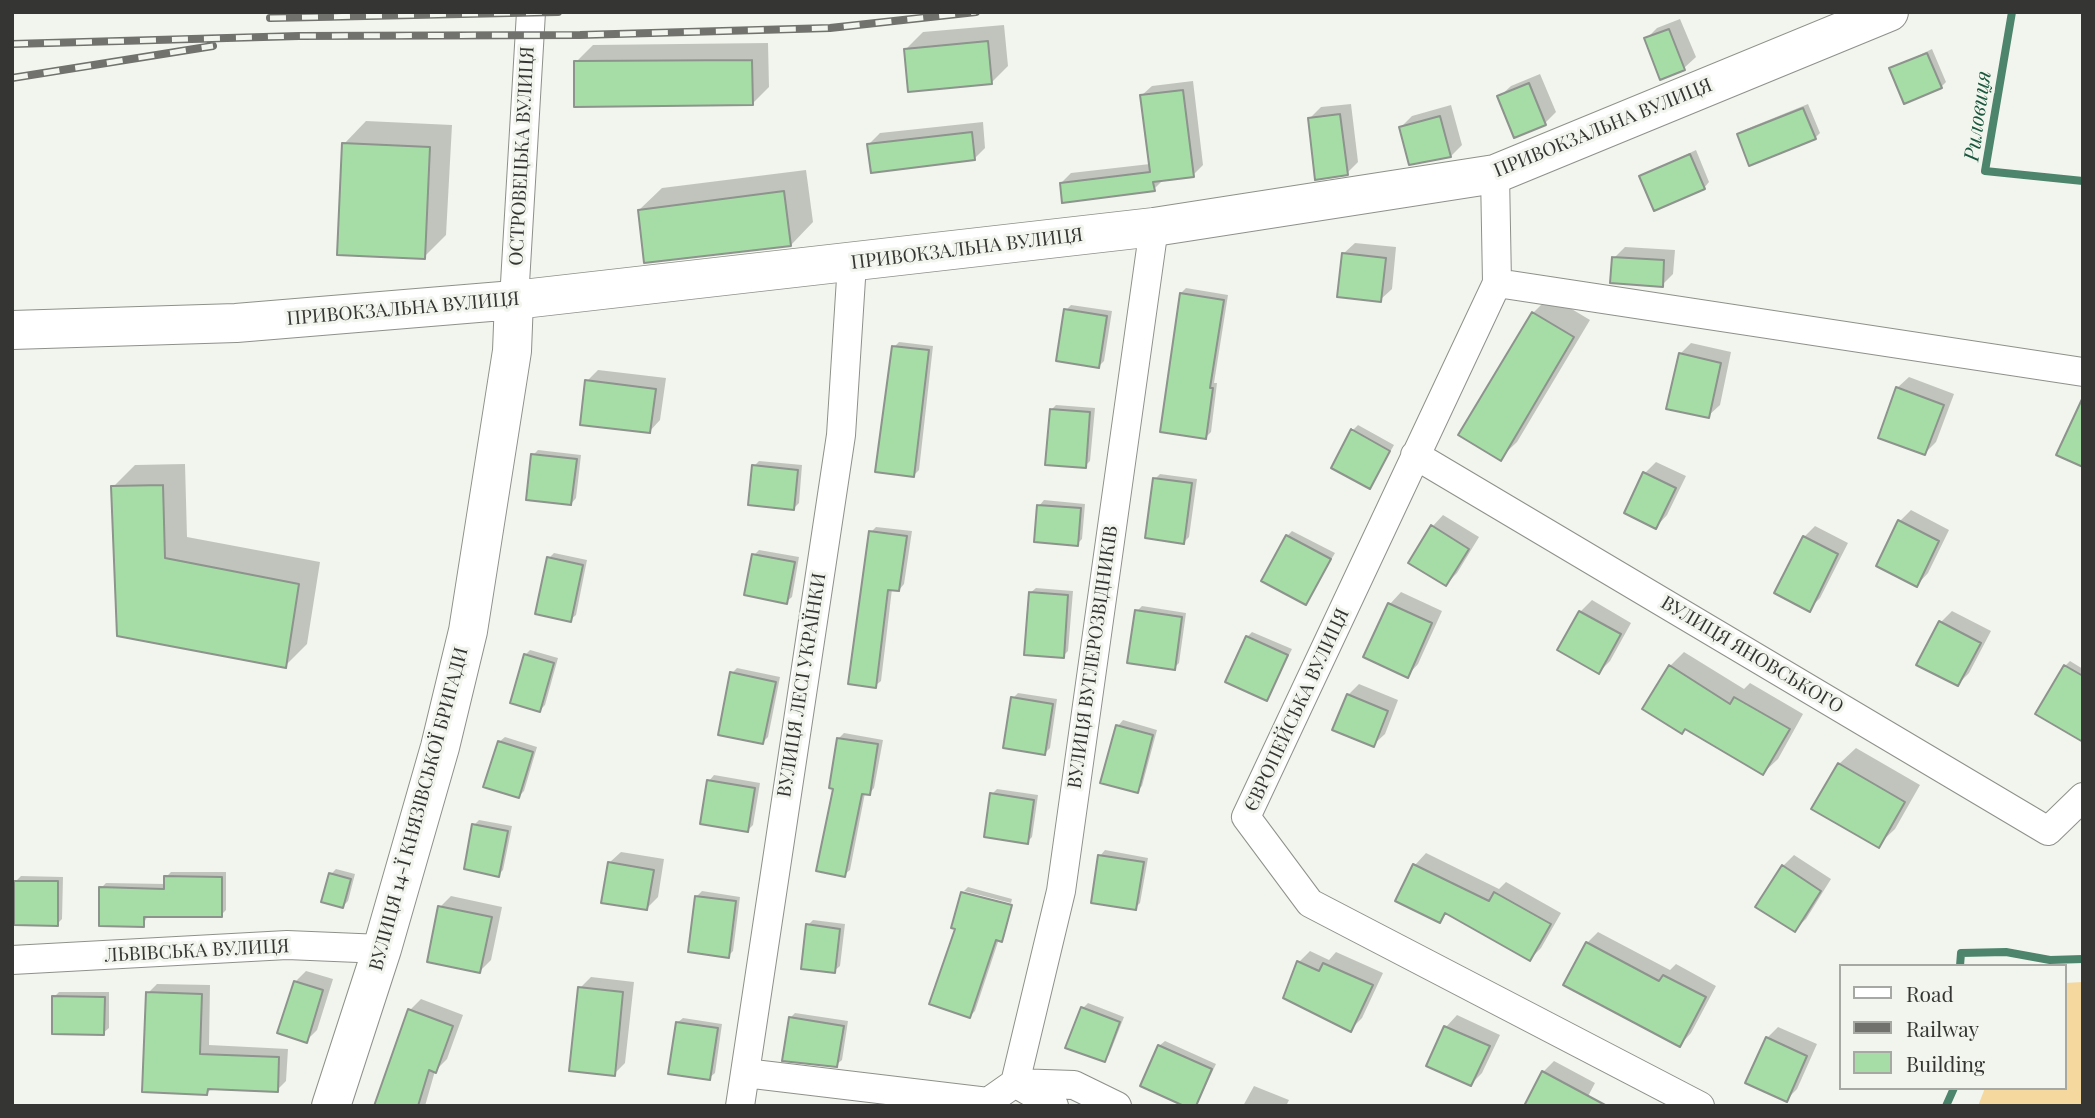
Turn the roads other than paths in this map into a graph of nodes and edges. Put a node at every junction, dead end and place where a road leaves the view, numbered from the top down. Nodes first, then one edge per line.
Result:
1 (531, 12) edge
2 (1889, 12) edge
3 (1494, 174) junction
4 (1154, 227) junction
5 (852, 263) junction
6 (1497, 283) junction
7 (514, 300) junction
8 (12, 330) edge
9 (2083, 372) edge
10 (1415, 455) junction
11 (2083, 797) edge
12 (382, 949) junction
13 (12, 960) edge
14 (745, 1073) junction
15 (1015, 1083) junction
16 (331, 1106) edge
17 (740, 1106) edge
18 (1054, 1106) edge
19 (1117, 1106) edge
20 (1700, 1106) edge

1 - 7 street, ОСТРОВЕЦЬКА ВУЛИЦЯ
2 - 3 street, ПРИВОКЗАЛЬНА ВУЛИЦЯ
3 - 4 street, ПРИВОКЗАЛЬНА ВУЛИЦЯ
3 - 6 street, ЄВРОПЕЙСЬКА ВУЛИЦЯ
4 - 5 street, ПРИВОКЗАЛЬНА ВУЛИЦЯ
4 - 15 street, ВУЛИЦЯ ВУГЛЕРОЗВІДНИКІВ
5 - 7 street, ПРИВОКЗАЛЬНА ВУЛИЦЯ
5 - 14 street, ВУЛИЦЯ ЛЕСІ УКРАЇНКИ
6 - 9 street
6 - 10 street, ЄВРОПЕЙСЬКА ВУЛИЦЯ
7 - 8 street, ПРИВОКЗАЛЬНА ВУЛИЦЯ
7 - 12 street, ВУЛИЦЯ 14-Ї КНЯЗІВСЬКОЇ БРИГАДИ
10 - 11 street, ВУЛИЦЯ ЯНОВСЬКОГО
10 - 20 street, ЄВРОПЕЙСЬКА ВУЛИЦЯ
12 - 13 street, ЛЬВІВСЬКА ВУЛИЦЯ
12 - 16 street, ВУЛИЦЯ 14-Ї КНЯЗІВСЬКОЇ БРИГАДИ
14 - 15 street
14 - 17 street, ВУЛИЦЯ ЛЕСІ УКРАЇНКИ
15 - 18 street
15 - 19 street

